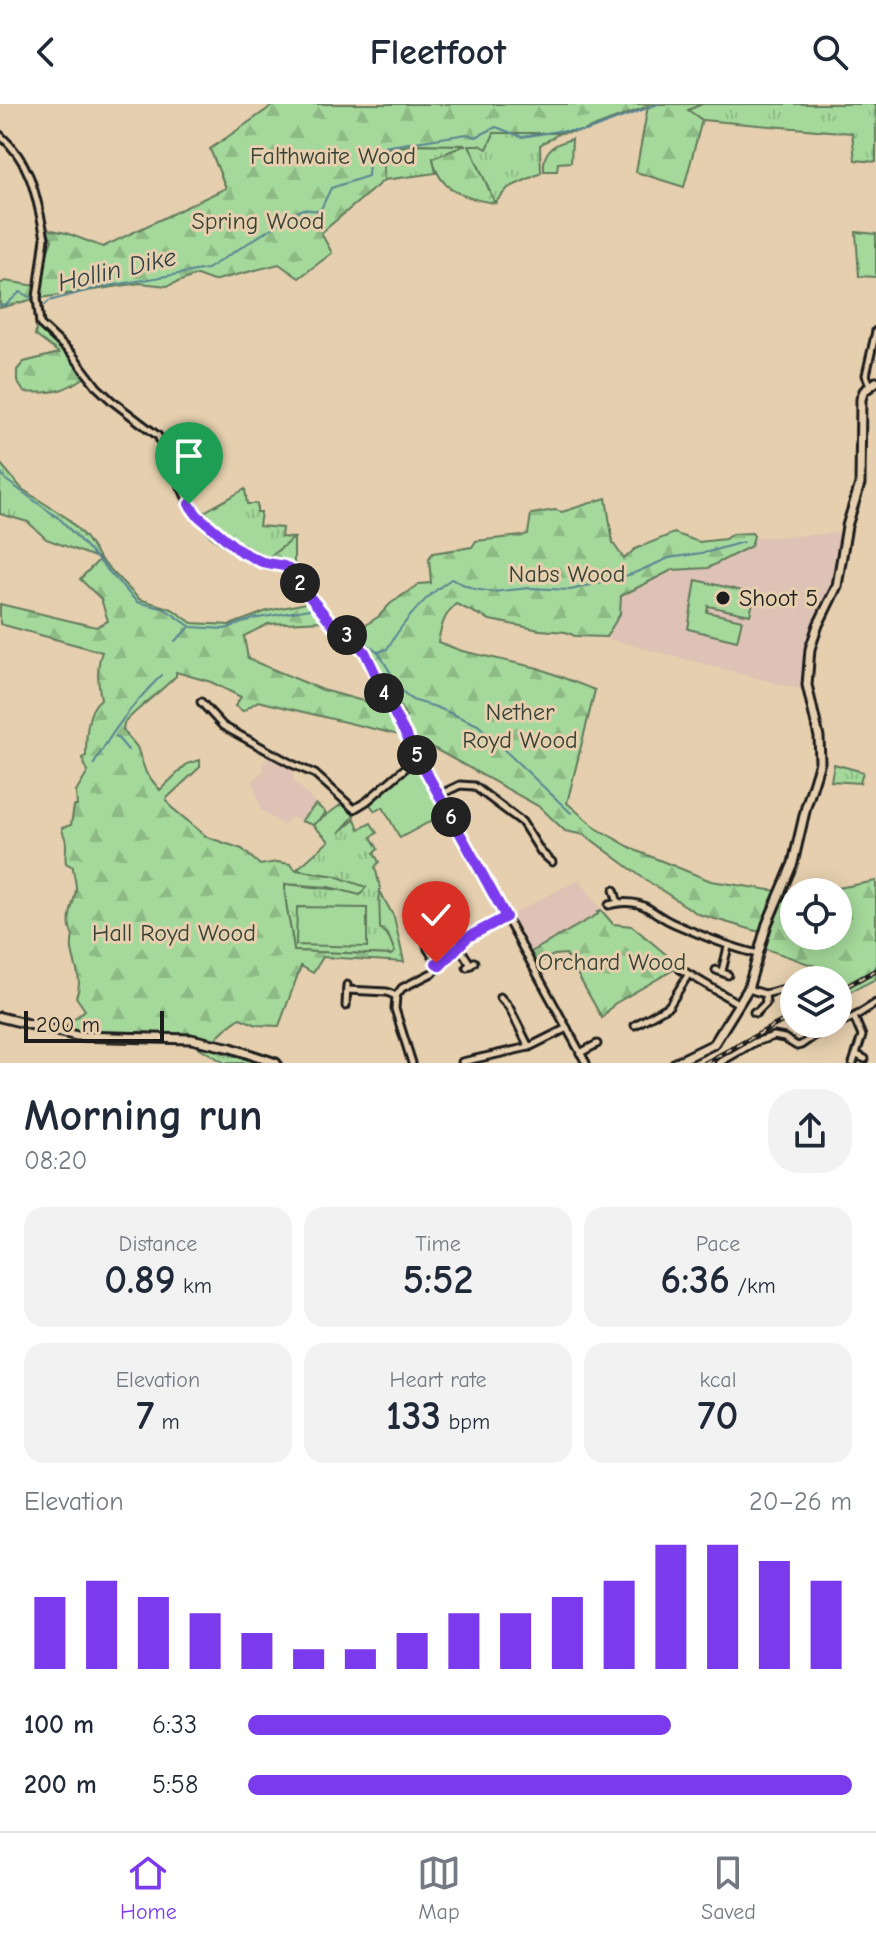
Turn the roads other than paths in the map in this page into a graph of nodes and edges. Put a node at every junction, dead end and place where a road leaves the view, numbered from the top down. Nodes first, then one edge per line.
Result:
1 (0, 135) edge
2 (876, 331) edge
3 (873, 383) edge
4 (201, 702) dead end
5 (418, 757) junction
6 (439, 795) junction
7 (552, 862) dead end
8 (614, 890) dead end
9 (618, 903) junction
10 (609, 905) dead end
11 (506, 917) junction
12 (447, 920) dead end
13 (459, 947) junction
14 (728, 947) junction
15 (758, 954) junction
16 (471, 965) dead end
17 (440, 966) junction
18 (680, 969) dead end
19 (722, 972) dead end
20 (688, 975) junction
21 (748, 989) junction
22 (780, 991) edge
23 (765, 994) junction
24 (396, 996) junction
25 (500, 997) dead end
26 (347, 1003) dead end
27 (876, 1003) edge
28 (739, 1004) junction
29 (754, 1012) dead end
30 (0, 1017) edge
31 (854, 1017) junction
32 (635, 1025) dead end
33 (567, 1028) junction
34 (597, 1044) dead end
35 (529, 1047) junction
36 (580, 1053) junction
37 (857, 1055) junction
38 (865, 1059) dead end
39 (462, 1061) edge
40 (276, 1063) edge
41 (412, 1063) edge
42 (586, 1063) edge
43 (675, 1063) edge
44 (719, 1063) edge
45 (853, 1063) edge

1 - 5 street
2 - 3 street
3 - 15 main road
4 - 5 street
5 - 6 street
6 - 7 street
6 - 11 street
8 - 9 street
9 - 10 street
9 - 14 street
11 - 13 street
11 - 33 street
12 - 17 street
13 - 16 street
13 - 17 street
14 - 15 street
14 - 19 street
15 - 21 main road
17 - 24 street
18 - 20 street
20 - 28 street
20 - 32 street
21 - 23 street
21 - 28 main road
22 - 23 street
23 - 29 street
24 - 26 street
24 - 41 street
25 - 35 street
27 - 31 street
28 - 43 main road
30 - 40 main road
31 - 37 street
31 - 44 street
33 - 35 street
33 - 36 street
34 - 36 street
35 - 39 street
36 - 42 street
37 - 38 street
37 - 45 street

